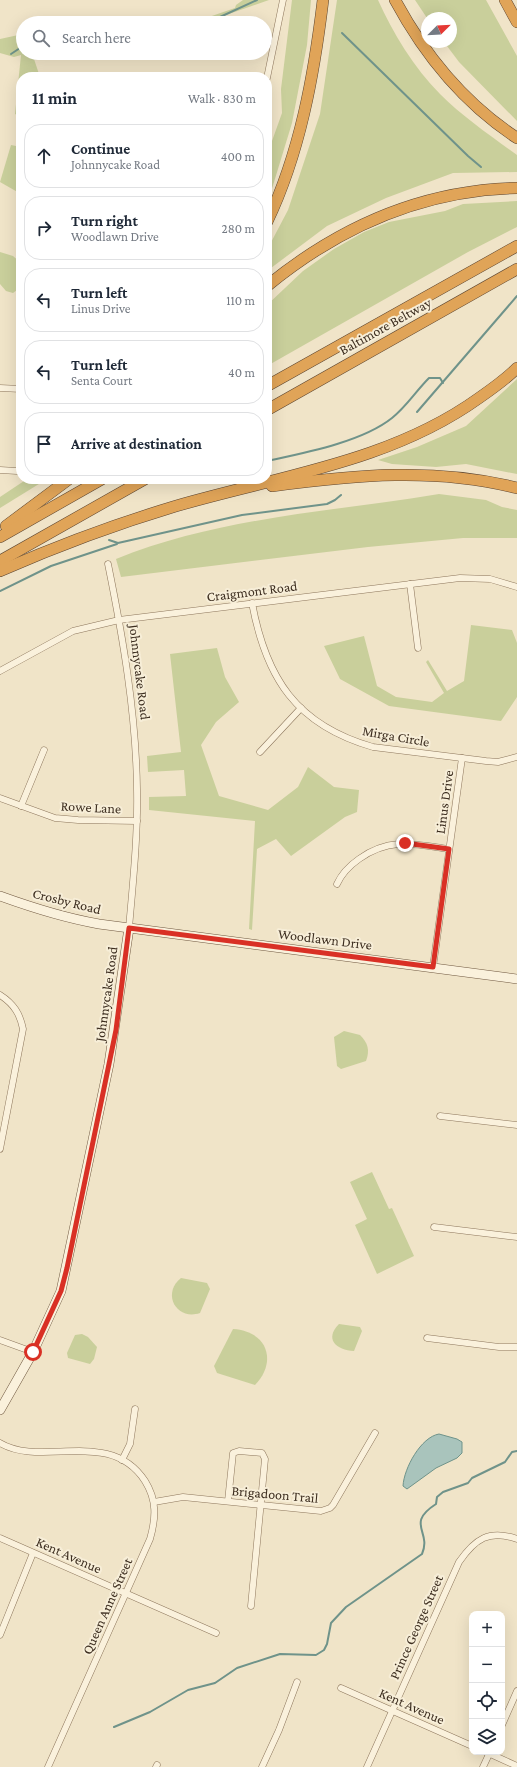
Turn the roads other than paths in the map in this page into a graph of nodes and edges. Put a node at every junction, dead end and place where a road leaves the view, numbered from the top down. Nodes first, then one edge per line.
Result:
1 (283, 0) edge
2 (323, 0) edge
3 (395, 0) edge
4 (505, 0) edge
5 (517, 22) edge
6 (272, 54) edge
7 (271, 60) edge
8 (268, 72) edge
9 (517, 138) edge
10 (517, 188) edge
11 (272, 211) edge
12 (517, 246) edge
13 (517, 269) edge
14 (272, 282) edge
15 (517, 368) edge
16 (272, 383) edge
17 (0, 388) edge
18 (16, 389) edge
19 (272, 407) edge
20 (0, 470) edge
21 (16, 471) edge
22 (272, 480) edge
23 (63, 484) edge
24 (93, 484) edge
25 (136, 484) edge
26 (258, 484) edge
27 (517, 488) edge
28 (218, 495) junction
29 (0, 530) edge
30 (0, 536) edge
31 (0, 561) edge
32 (108, 564) dead end
33 (0, 571) edge
34 (410, 584) junction
35 (517, 587) edge
36 (252, 603) junction
37 (119, 620) junction
38 (418, 648) dead end
39 (0, 671) edge
40 (301, 708) junction
41 (44, 750) dead end
42 (260, 752) dead end
43 (462, 758) junction
44 (517, 758) edge
45 (0, 798) edge
46 (21, 806) junction
47 (137, 821) junction
48 (449, 849) junction
49 (337, 884) dead end
50 (0, 896) edge
51 (129, 928) junction
52 (433, 967) junction
53 (517, 979) edge
54 (0, 995) edge
55 (440, 1116) dead end
56 (517, 1125) edge
57 (0, 1149) edge
58 (434, 1227) dead end
59 (517, 1237) edge
60 (427, 1338) dead end
61 (0, 1340) edge
62 (517, 1347) edge
63 (33, 1352) junction
64 (135, 1409) dead end
65 (0, 1410) edge
66 (374, 1433) dead end
67 (0, 1443) edge
68 (122, 1460) junction
69 (228, 1501) junction
70 (154, 1502) junction
71 (262, 1505) junction
72 (0, 1538) edge
73 (517, 1538) edge
74 (33, 1553) junction
75 (126, 1593) junction
76 (251, 1606) dead end
77 (216, 1633) dead end
78 (0, 1636) edge
79 (297, 1682) dead end
80 (341, 1688) dead end
81 (517, 1692) edge
82 (392, 1710) junction
83 (505, 1719) edge
84 (469, 1745) edge
85 (487, 1755) edge
86 (492, 1755) edge
87 (517, 1766) edge
88 (48, 1767) edge
89 (262, 1767) edge
90 (367, 1767) edge
91 (483, 1767) edge

1 - 6 street
2 - 11 highway
3 - 9 highway
4 - 5 highway
7 - 8 street
10 - 14 highway
12 - 16 highway, Baltimore Beltway
13 - 19 highway, Baltimore Beltway
15 - 22 highway
17 - 18 street
20 - 21 street
23 - 29 highway
24 - 30 highway
25 - 31 highway
26 - 28 highway
27 - 28 highway
28 - 33 highway
32 - 37 street, Johnnycake Road
34 - 35 street, Craigmont Road
34 - 36 street, Craigmont Road
34 - 38 street
36 - 37 street, Craigmont Road
36 - 40 street, Mirga Circle
37 - 39 street, Craigmont Road
37 - 47 street, Johnnycake Road
40 - 42 street
40 - 43 street, Mirga Circle
41 - 46 street
43 - 44 street, Mirga Circle
43 - 48 street, Linus Drive
45 - 46 street, Rowe Lane
46 - 47 street, Rowe Lane
47 - 51 street, Johnnycake Road
48 - 49 street
48 - 52 street, Linus Drive
50 - 51 main road, Crosby Road
51 - 52 main road, Woodlawn Drive
51 - 63 main road, Johnnycake Road
52 - 53 main road, Woodlawn Drive
54 - 57 street
55 - 56 street
58 - 59 street
60 - 62 street
61 - 63 street
63 - 65 main road, Johnnycake Road
64 - 68 street
66 - 71 street, Brigadoon Trail
67 - 68 street
68 - 70 street, Queen Anne Street
69 - 70 street, Brigadoon Trail
69 - 71 street, Brigadoon Trail
69 - 71 street
70 - 75 street, Queen Anne Street
71 - 76 street
72 - 74 street, Kent Avenue
73 - 82 street, Prince George Street
74 - 75 street, Kent Avenue
74 - 78 street
75 - 77 street, Kent Avenue
75 - 88 street, Queen Anne Street
79 - 89 street
80 - 82 street, Kent Avenue
81 - 83 street
82 - 84 street, Kent Avenue
82 - 90 street, Prince George Street
85 - 91 street
86 - 87 street

